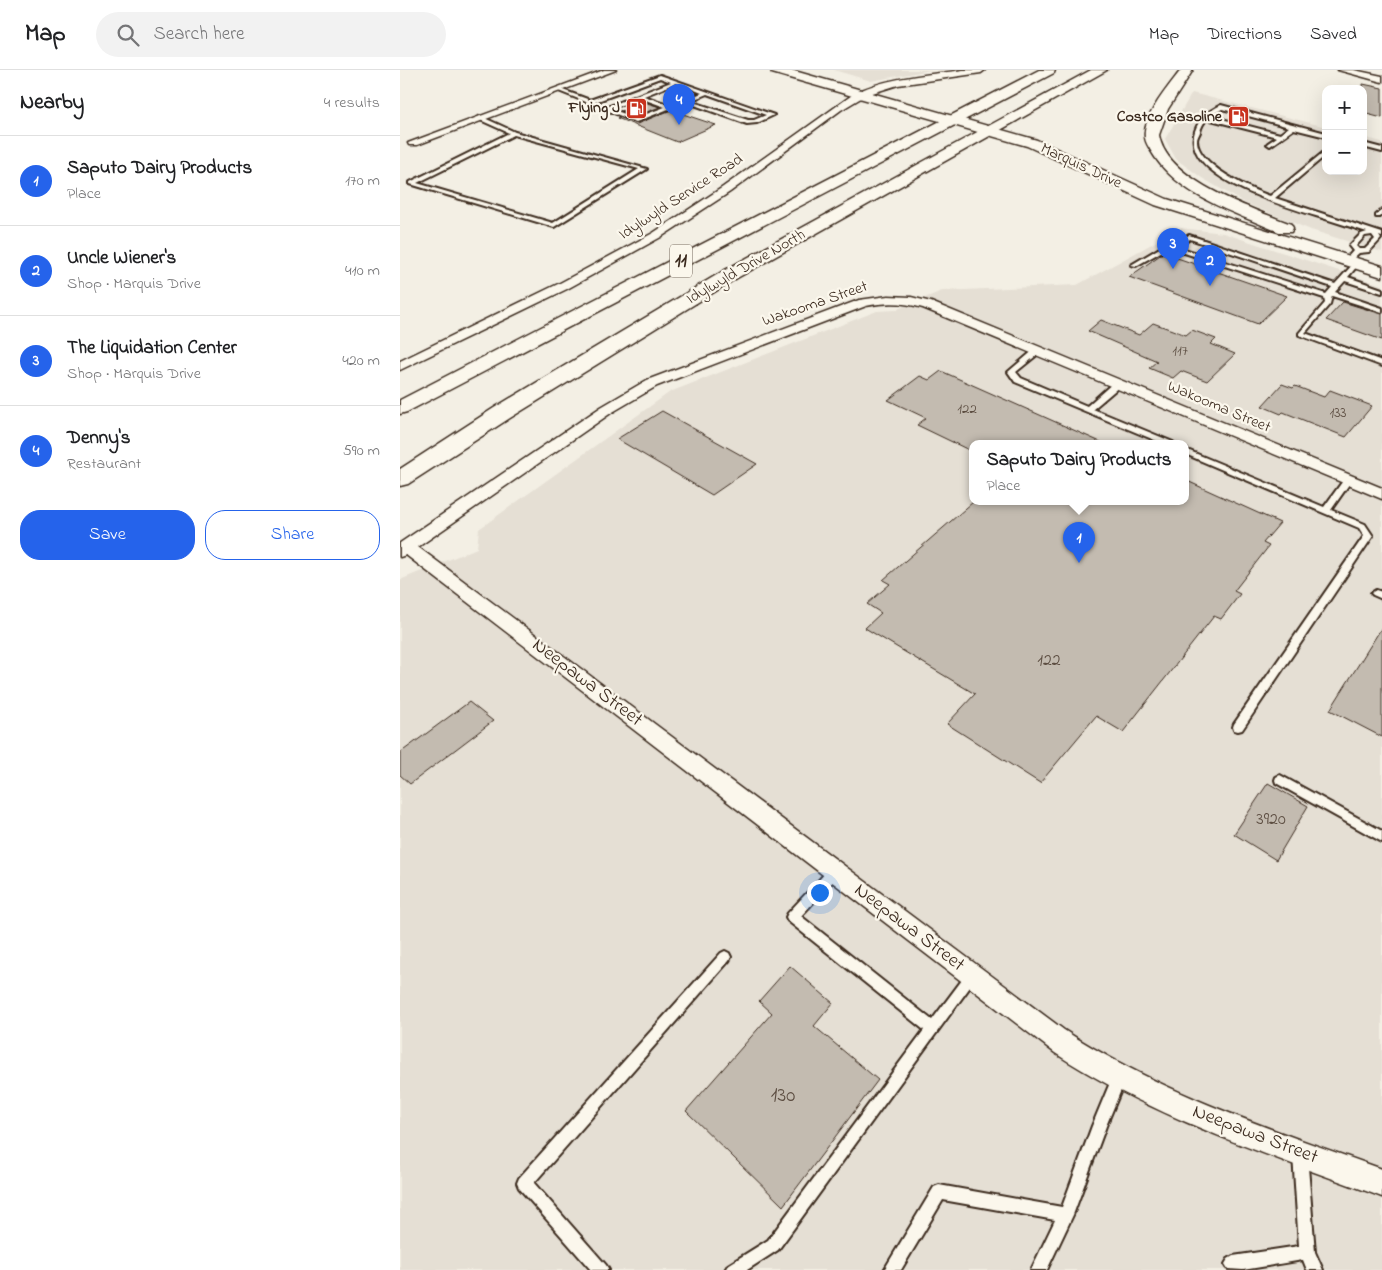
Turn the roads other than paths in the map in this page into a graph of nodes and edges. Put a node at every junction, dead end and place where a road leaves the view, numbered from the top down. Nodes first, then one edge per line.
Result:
1 (612, 70) edge
2 (777, 70) edge
3 (806, 70) edge
4 (980, 70) edge
5 (1049, 70) edge
6 (1101, 70) edge
7 (1187, 70) edge
8 (1342, 70) edge
9 (1382, 79) edge
10 (677, 81) junction
11 (558, 90) junction
12 (867, 91) junction
13 (708, 92) junction
14 (640, 96) junction
15 (686, 101) junction
16 (590, 102) junction
17 (670, 107) junction
18 (606, 109) junction
19 (1213, 113) junction
20 (480, 118) junction
21 (958, 118) junction
22 (995, 128) junction
23 (1288, 131) junction
24 (513, 133) junction
25 (1322, 135) edge
26 (413, 143) dead end
27 (1270, 144) dead end
28 (1367, 146) edge
29 (1382, 150) edge
30 (1322, 155) edge
31 (1270, 199) junction
32 (1285, 228) junction
33 (1374, 233) junction
34 (1382, 235) edge
35 (1173, 247) junction
36 (1382, 259) edge
37 (1351, 263) junction
38 (1134, 265) dead end
39 (1382, 272) edge
40 (1336, 286) junction
41 (1382, 291) edge
42 (1328, 295) junction
43 (1382, 310) edge
44 (1038, 351) junction
45 (1382, 364) edge
46 (400, 366) edge
47 (1117, 384) junction
48 (400, 408) edge
49 (1088, 410) junction
50 (1160, 440) edge
51 (1189, 453) edge
52 (400, 479) edge
53 (1348, 480) junction
54 (1382, 494) edge
55 (1326, 510) junction
56 (403, 549) edge
57 (1238, 727) dead end
58 (1280, 780) dead end
59 (1382, 837) edge
60 (834, 872) junction
61 (725, 957) dead end
62 (972, 976) junction
63 (933, 1029) junction
64 (1119, 1078) junction
65 (1300, 1152) junction
66 (1382, 1183) edge
67 (1066, 1216) junction
68 (1307, 1252) junction
69 (1234, 1264) dead end
70 (601, 1270) edge
71 (733, 1270) edge
72 (892, 1270) edge
73 (1039, 1270) edge
74 (1315, 1270) edge

1 - 11 street
2 - 12 main road, Marquis Drive
3 - 12 main road, Marquis Drive
4 - 12 street, Idylwyld Service Road
5 - 21 main road, Idylwyld Drive North / 11
6 - 22 main road, Idylwyld Drive North / 11
7 - 32 main road
8 - 9 street
10 - 13 lane
10 - 14 lane
10 - 16 lane
11 - 16 lane
11 - 20 street
12 - 21 main road, Marquis Drive
12 - 46 street, Idylwyld Service Road
13 - 15 lane
13 - 15 lane
14 - 17 lane
14 - 18 lane
15 - 17 lane
16 - 18 lane
17 - 18 lane
19 - 23 lane
19 - 23 lane
19 - 31 lane
20 - 24 lane
20 - 26 street
21 - 22 main road, Marquis Drive
21 - 48 main road, Idylwyld Drive North / 11
22 - 32 main road, Marquis Drive
22 - 37 main road, Marquis Drive
22 - 52 main road, Idylwyld Drive North / 11
23 - 25 lane
23 - 27 lane
24 - 24 lane
28 - 29 lane
30 - 31 lane
31 - 33 lane
32 - 37 main road, Marquis Drive
33 - 34 lane
33 - 37 lane
33 - 37 lane
35 - 38 lane
35 - 40 lane
35 - 42 lane
36 - 37 main road, Marquis Drive
37 - 39 main road, Marquis Drive
37 - 40 lane
37 - 41 lane
40 - 42 lane
42 - 43 lane
42 - 45 lane
44 - 47 street, Wakooma Street
44 - 49 lane
44 - 56 street, Wakooma Street
47 - 49 lane
47 - 53 street, Wakooma Street
49 - 50 lane
51 - 55 lane
53 - 54 street, Wakooma Street
53 - 55 lane
55 - 57 lane
56 - 60 street, Neepawa Street
58 - 59 lane
60 - 62 street, Neepawa Street
60 - 63 lane
61 - 70 lane
62 - 63 lane
62 - 64 street, Neepawa Street
63 - 71 lane
64 - 65 street, Neepawa Street
64 - 67 lane
65 - 66 street, Neepawa Street
65 - 68 lane
67 - 72 lane
67 - 73 lane
68 - 69 lane
68 - 74 lane

